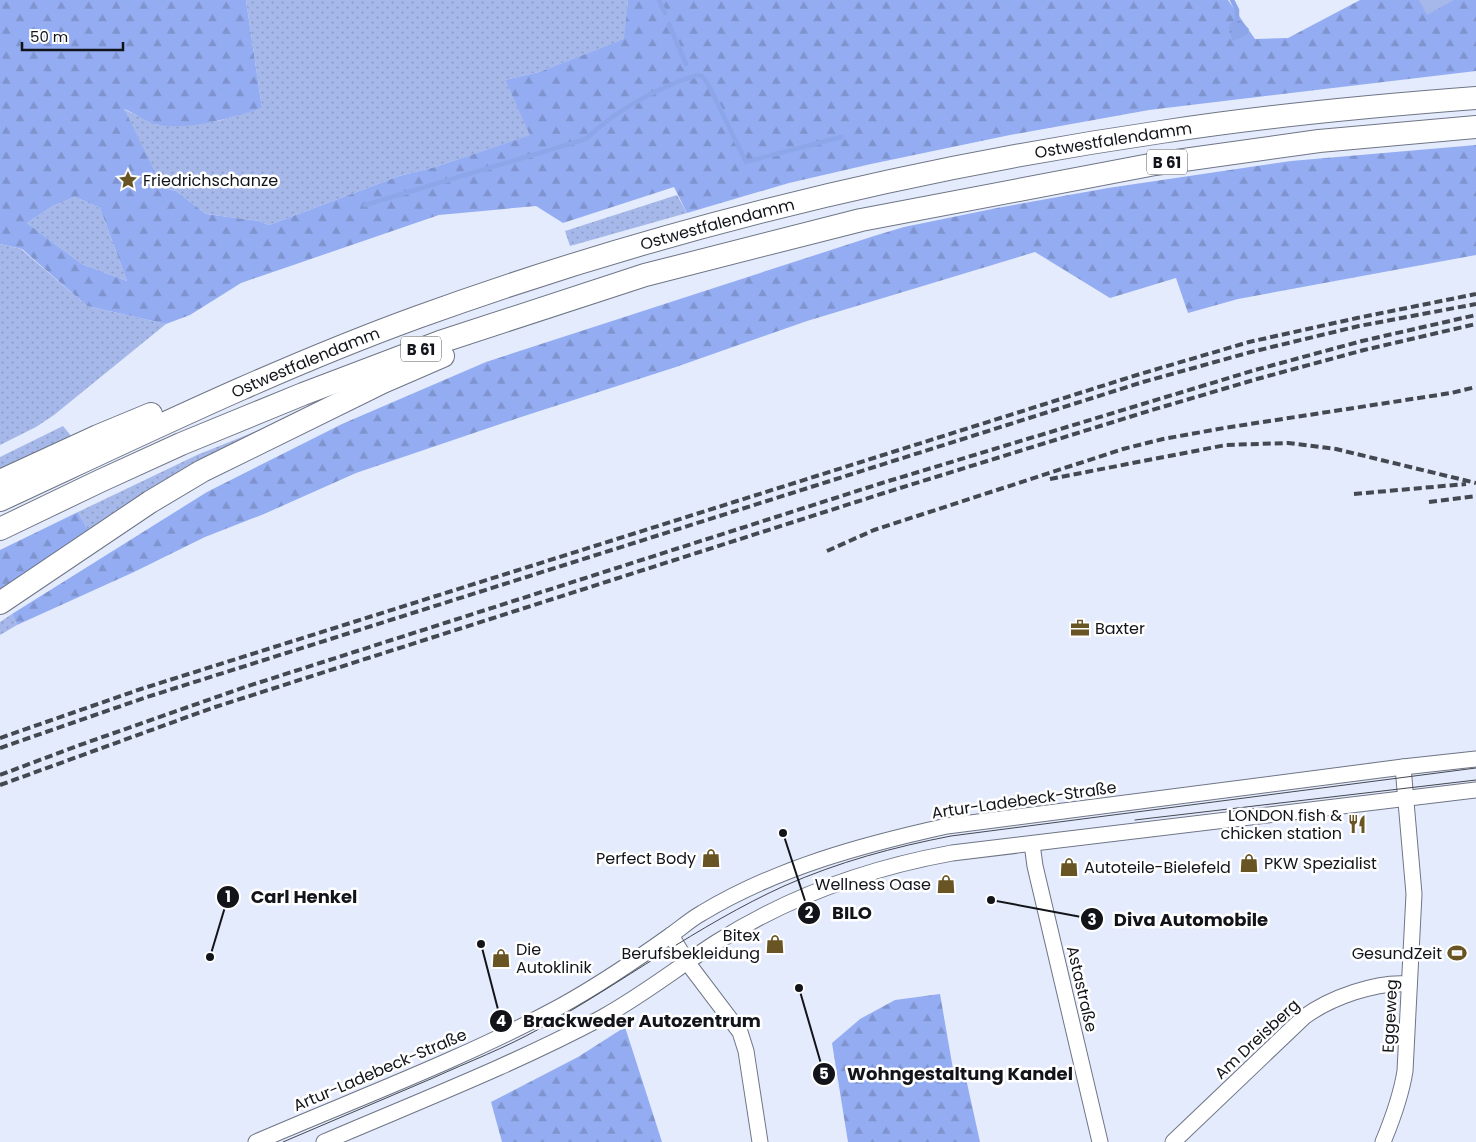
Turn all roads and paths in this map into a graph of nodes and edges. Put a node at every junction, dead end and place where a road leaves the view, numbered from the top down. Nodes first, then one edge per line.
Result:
1 (1476, 98) edge
2 (1476, 127) edge
3 (862, 220) junction
4 (289, 367) junction
5 (0, 481) edge
6 (0, 500) edge
7 (0, 529) edge
8 (0, 603) edge
9 (1476, 759) edge
10 (1403, 767) junction
11 (1476, 790) edge
12 (1406, 799) junction
13 (1032, 844) junction
14 (671, 935) junction
15 (687, 962) junction
16 (1409, 984) junction
17 (256, 1142) edge
18 (324, 1142) edge
19 (760, 1142) edge
20 (1100, 1142) edge
21 (1173, 1142) edge
22 (1383, 1142) edge

1 - 4 highway, Ostwestfalendamm / B 61
2 - 3 highway, Ostwestfalendamm / B 61
3 - 7 highway, Ostwestfalendamm / B 61
3 - 8 highway, B 61
4 - 5 highway
4 - 6 highway, Ostwestfalendamm / B 61
9 - 10 street, Artur-Ladebeck-Straße
10 - 12 street
10 - 14 street, Artur-Ladebeck-Straße
11 - 12 street
12 - 13 street
12 - 16 street, Eggeweg
13 - 15 street
13 - 20 street, Astastraße
14 - 15 street
14 - 17 street, Artur-Ladebeck-Straße
15 - 18 street
15 - 19 street
16 - 21 street, Am Dreisberg
16 - 22 street, Eggeweg

